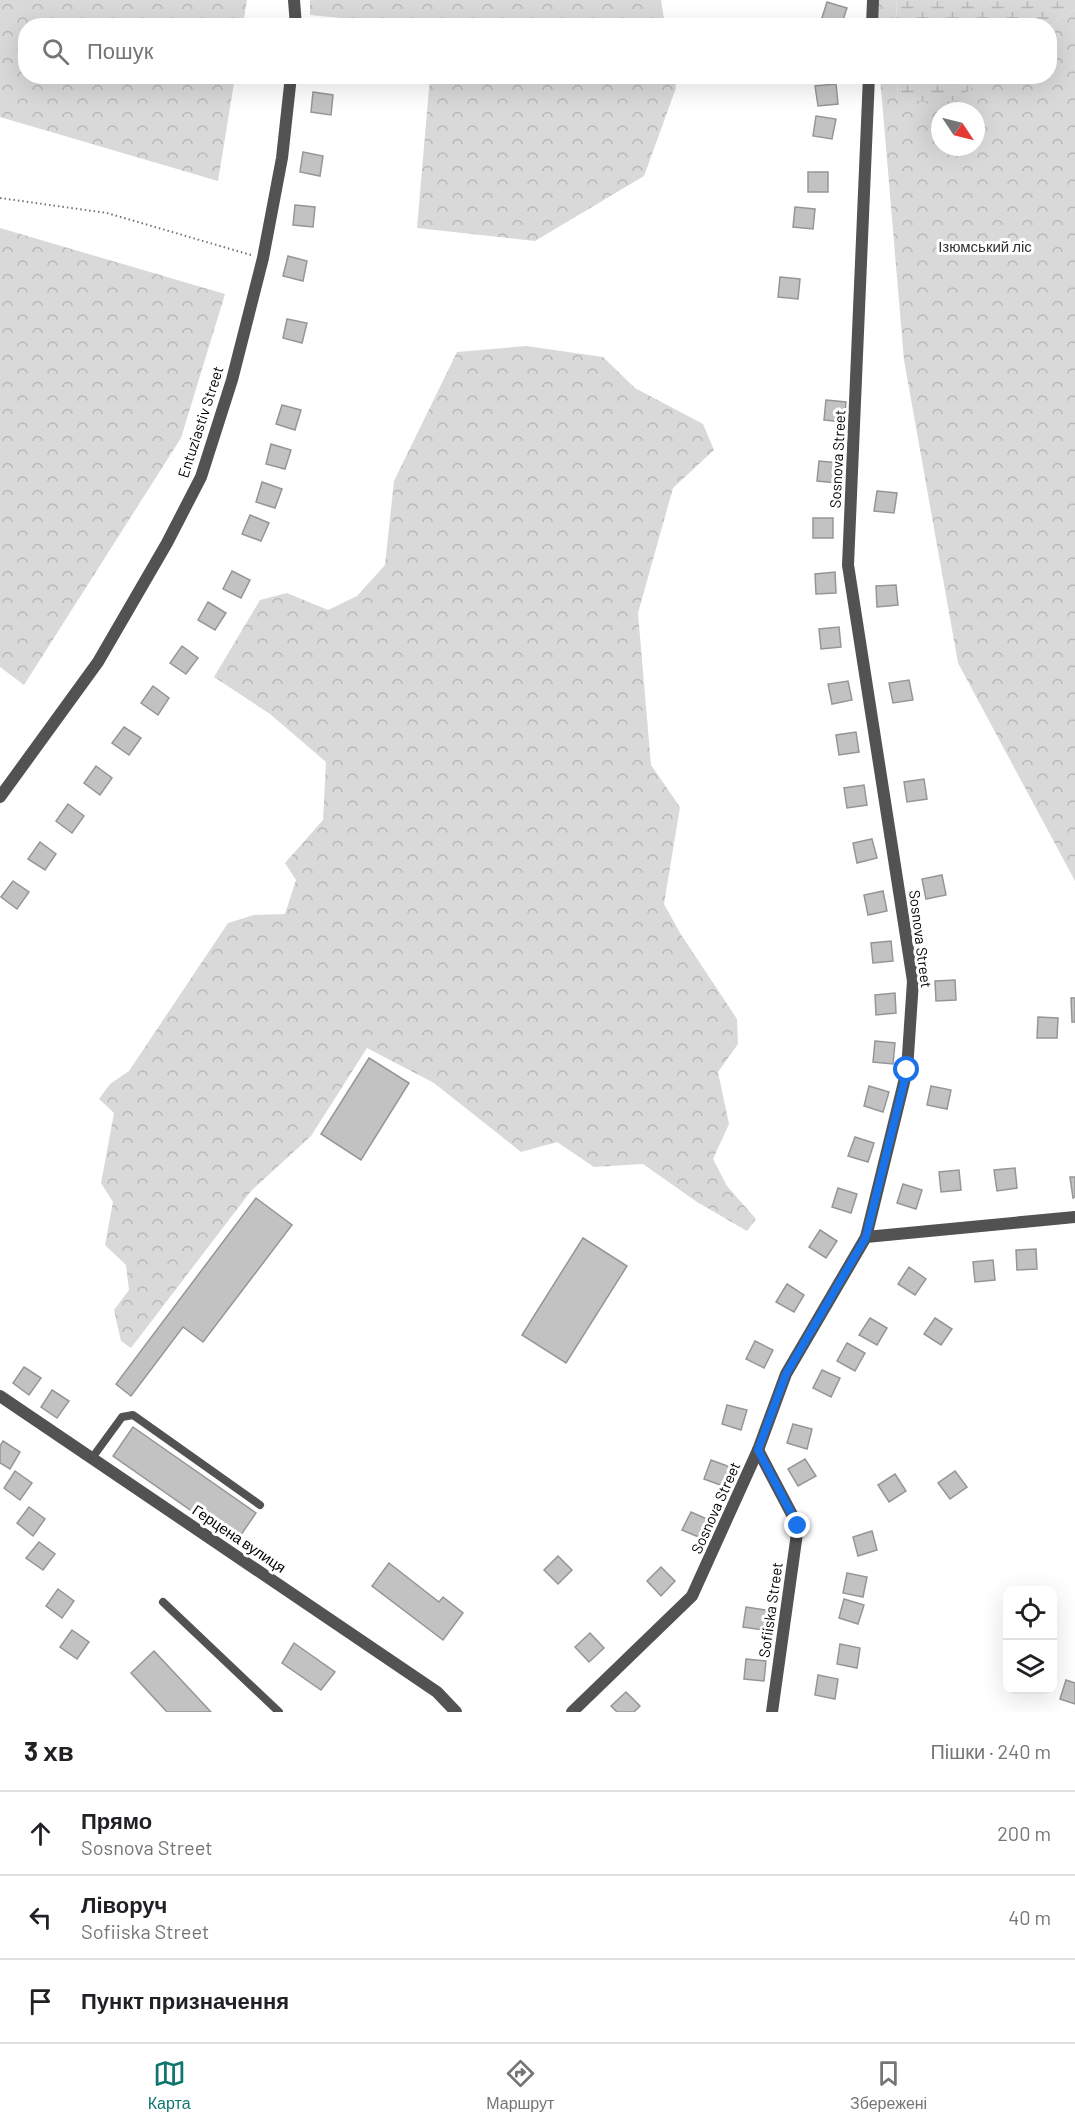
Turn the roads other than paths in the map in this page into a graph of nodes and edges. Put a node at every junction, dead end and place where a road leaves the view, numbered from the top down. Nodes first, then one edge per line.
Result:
1 (294, 0) edge
2 (873, 0) edge
3 (295, 18) edge
4 (872, 18) edge
5 (290, 84) edge
6 (869, 84) edge
7 (0, 797) edge
8 (1075, 1216) edge
9 (866, 1237) junction
10 (0, 1396) edge
11 (758, 1450) junction
12 (92, 1458) junction
13 (260, 1505) dead end
14 (163, 1602) dead end
15 (279, 1712) edge
16 (456, 1712) edge
17 (572, 1712) edge
18 (772, 1712) edge

1 - 3 street
2 - 4 street
5 - 7 street, Entuziastiv Street
6 - 9 street, Sosnova Street
8 - 9 street
9 - 11 street, Sosnova Street
10 - 12 street, Герцена вулиця
11 - 17 street, Sosnova Street
11 - 18 street, Sofiiska Street
12 - 13 lane
12 - 16 street, Герцена вулиця
14 - 15 lane

